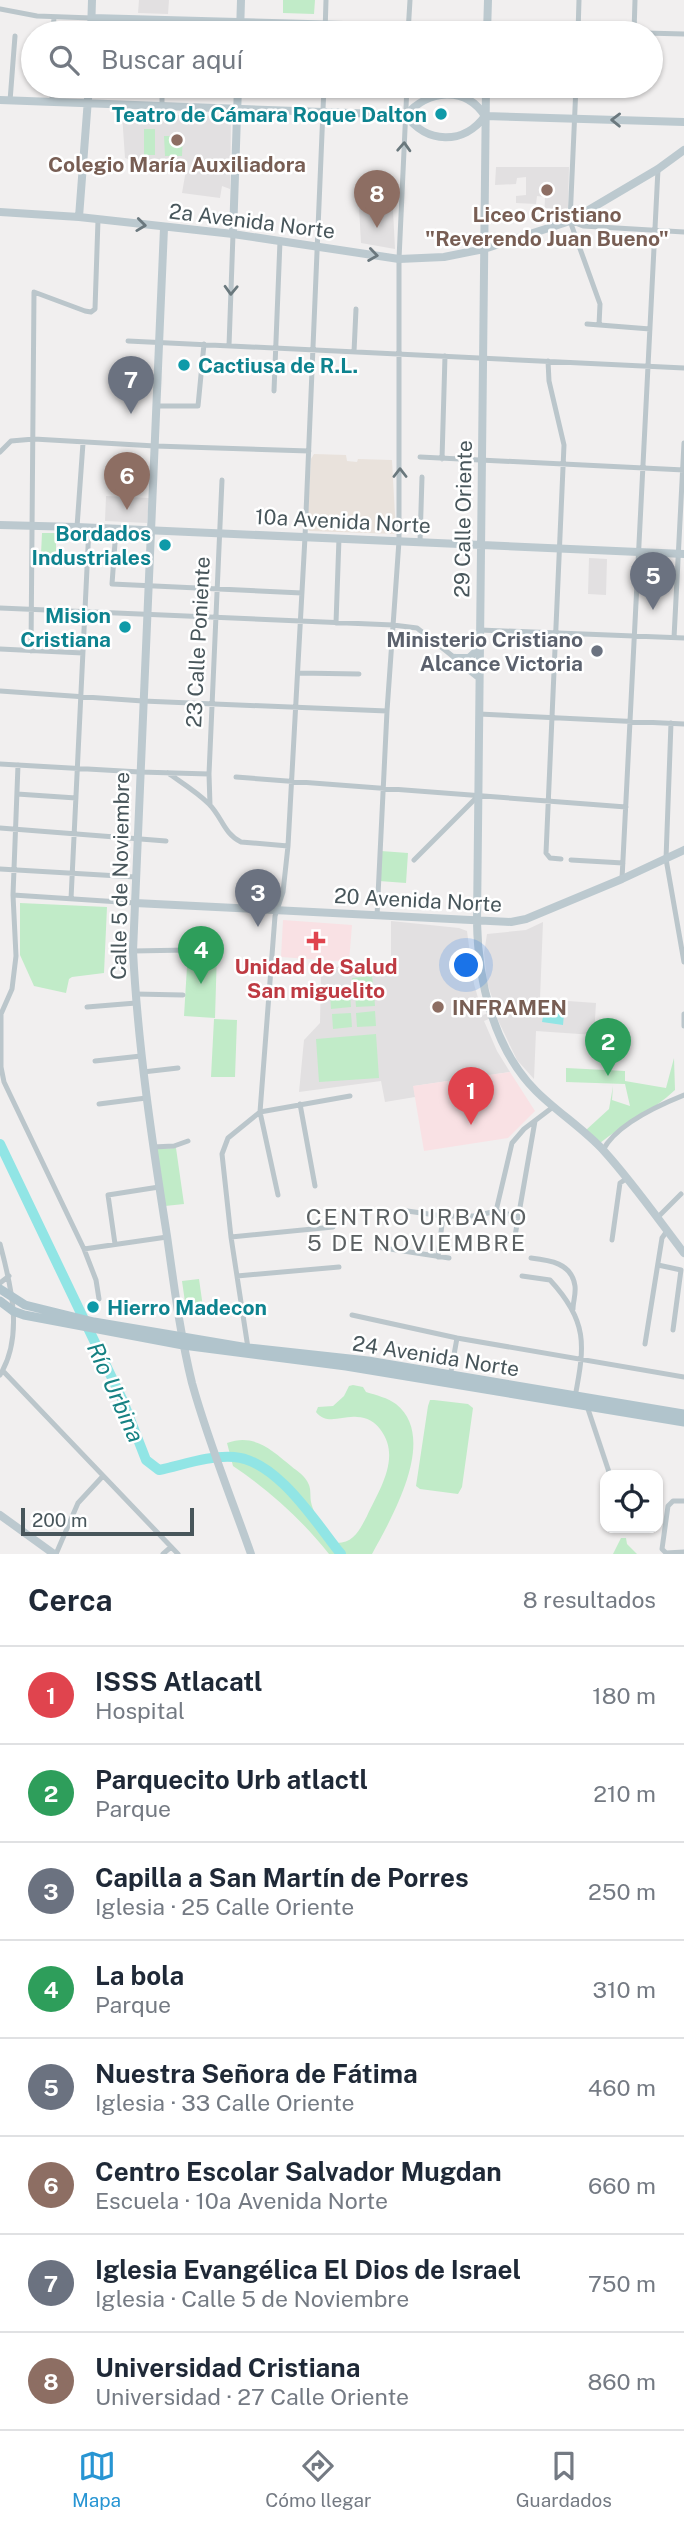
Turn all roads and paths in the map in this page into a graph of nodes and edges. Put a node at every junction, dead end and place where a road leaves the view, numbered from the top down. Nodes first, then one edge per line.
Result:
1 (92, 0) edge
2 (241, 0) edge
3 (326, 0) edge
4 (410, 0) edge
5 (488, 0) edge
6 (579, 0) edge
7 (635, 0) edge
8 (0, 9) edge
9 (54, 17) junction
10 (92, 18) junction
11 (181, 20) joint
12 (54, 21) edge
13 (92, 21) edge
14 (210, 21) edge
15 (240, 21) edge
16 (325, 21) edge
17 (409, 21) edge
18 (487, 21) edge
19 (578, 21) edge
20 (634, 21) edge
21 (663, 33) edge
22 (684, 34) edge
23 (15, 36) dead end
24 (52, 98) edge
25 (89, 98) edge
26 (162, 98) edge
27 (238, 98) edge
28 (324, 98) edge
29 (407, 98) edge
30 (429, 98) edge
31 (464, 98) edge
32 (486, 98) edge
33 (576, 98) edge
34 (0, 100) edge
35 (10, 101) junction
36 (52, 102) junction
37 (89, 103) junction
38 (162, 106) junction
39 (238, 109) junction
40 (323, 111) junction
41 (406, 115) junction
42 (485, 116) junction
43 (575, 119) junction
44 (684, 122) edge
45 (684, 150) edge
46 (658, 169) junction
47 (0, 212) edge
48 (79, 217) junction
49 (98, 220) junction
50 (570, 221) junction
51 (164, 228) junction
52 (655, 231) junction
53 (684, 232) edge
54 (233, 234) junction
55 (280, 241) junction
56 (316, 247) junction
57 (484, 249) junction
58 (400, 258) junction
59 (356, 309) dead end
60 (587, 324) dead end
61 (598, 325) junction
62 (650, 329) junction
63 (128, 341) dead end
64 (160, 343) junction
65 (204, 344) junction
66 (229, 346) junction
67 (276, 348) junction
68 (314, 350) junction
69 (355, 352) junction
70 (401, 354) junction
71 (445, 356) junction
72 (482, 358) junction
73 (548, 361) junction
74 (648, 366) junction
75 (684, 368) edge
76 (274, 391) dead end
77 (157, 405) junction
78 (34, 439) junction
79 (83, 443) junction
80 (684, 443) edge
81 (155, 446) junction
82 (309, 451) junction
83 (0, 452) edge
84 (420, 457) dead end
85 (442, 459) junction
86 (481, 461) junction
87 (563, 465) junction
88 (643, 468) junction
89 (683, 470) edge
90 (422, 477) dead end
91 (222, 480) dead end
92 (0, 525) edge
93 (33, 525) junction
94 (77, 527) junction
95 (89, 527) junction
96 (116, 528) junction
97 (151, 530) junction
98 (221, 533) junction
99 (306, 537) junction
100 (339, 538) junction
101 (399, 541) junction
102 (420, 542) junction
103 (481, 545) junction
104 (559, 548) junction
105 (639, 552) junction
106 (681, 554) edge
107 (149, 586) junction
108 (218, 589) junction
109 (302, 593) junction
110 (0, 608) edge
111 (32, 609) junction
112 (85, 611) junction
113 (148, 614) junction
114 (217, 617) junction
115 (301, 621) junction
116 (336, 623) junction
117 (393, 625) junction
118 (480, 630) junction
119 (556, 633) junction
120 (635, 636) junction
121 (674, 638) junction
122 (684, 639) edge
123 (480, 648) junction
124 (0, 649) edge
125 (31, 651) junction
126 (83, 653) junction
127 (455, 658) junction
128 (298, 673) junction
129 (359, 674) dead end
130 (479, 677) junction
131 (0, 691) edge
132 (81, 697) junction
133 (143, 701) junction
134 (212, 704) junction
135 (296, 707) junction
136 (387, 711) junction
137 (479, 714) junction
138 (552, 717) junction
139 (630, 721) junction
140 (671, 723) junction
141 (684, 724) edge
142 (0, 764) edge
143 (18, 765) junction
144 (77, 768) junction
145 (140, 772) junction
146 (169, 773) junction
147 (209, 774) junction
148 (236, 777) dead end
149 (292, 781) junction
150 (384, 788) junction
151 (17, 794) junction
152 (478, 796) junction
153 (76, 798) junction
154 (548, 801) junction
155 (210, 805) junction
156 (626, 807) junction
157 (0, 828) edge
158 (15, 830) junction
159 (74, 834) junction
160 (137, 839) junction
161 (166, 841) dead end
162 (288, 846) junction
163 (684, 850) edge
164 (561, 859) dead end
165 (666, 859) junction
166 (414, 860) dead end
167 (571, 860) dead end
168 (623, 863) junction
169 (0, 869) edge
170 (14, 870) junction
171 (72, 873) junction
172 (136, 877) junction
173 (622, 879) junction
174 (13, 895) junction
175 (71, 899) junction
176 (135, 903) junction
177 (277, 909) junction
178 (377, 916) junction
179 (477, 922) junction
180 (188, 950) dead end
181 (133, 951) junction
182 (684, 962) edge
183 (183, 995) dead end
184 (135, 999) junction
185 (87, 1007) dead end
186 (1, 1014) edge
187 (684, 1014) edge
188 (684, 1026) edge
189 (141, 1056) junction
190 (95, 1060) dead end
191 (178, 1068) dead end
192 (143, 1072) junction
193 (684, 1095) edge
194 (349, 1096) dead end
195 (146, 1098) junction
196 (99, 1104) dead end
197 (300, 1104) junction
198 (553, 1107) junction
199 (260, 1112) junction
200 (535, 1121) junction
201 (188, 1142) dead end
202 (153, 1147) junction
203 (603, 1150) junction
204 (626, 1179) junction
205 (315, 1186) dead end
206 (159, 1187) junction
207 (681, 1194) dead end
208 (278, 1195) dead end
209 (400, 1210) dead end
210 (496, 1211) junction
211 (443, 1216) junction
212 (520, 1217) junction
213 (657, 1218) junction
214 (333, 1227) dead end
215 (667, 1231) junction
216 (515, 1236) dead end
217 (167, 1237) junction
218 (232, 1237) junction
219 (612, 1240) dead end
220 (0, 1244) edge
221 (115, 1244) junction
222 (377, 1247) dead end
223 (84, 1249) junction
224 (684, 1253) edge
225 (438, 1257) junction
226 (449, 1258) dead end
227 (531, 1258) dead end
228 (658, 1265) junction
229 (339, 1267) dead end
230 (9, 1276) junction
231 (237, 1276) junction
232 (522, 1276) dead end
233 (0, 1283) edge
234 (0, 1289) edge
235 (12, 1296) junction
236 (99, 1299) dead end
237 (0, 1301) edge
238 (13, 1311) junction
239 (573, 1311) junction
240 (352, 1315) dead end
241 (70, 1320) junction
242 (673, 1330) dead end
243 (457, 1338) junction
244 (182, 1340) junction
245 (645, 1344) dead end
246 (248, 1351) junction
247 (581, 1361) junction
248 (1, 1373) edge
249 (684, 1377) edge
250 (450, 1379) junction
251 (575, 1400) junction
252 (587, 1406) junction
253 (684, 1414) edge
254 (684, 1422) edge
255 (608, 1470) edge
256 (103, 1476) junction
257 (684, 1501) edge
258 (0, 1516) edge
259 (171, 1547) junction
260 (684, 1552) edge
261 (55, 1554) edge
262 (163, 1554) edge
263 (178, 1554) edge
264 (251, 1554) edge

1 - 10 street
2 - 15 street
3 - 16 street
4 - 17 street
5 - 18 street
6 - 19 street
7 - 20 street
8 - 9 street
9 - 10 street
9 - 12 street
10 - 11 street
10 - 13 street
11 - 14 street
21 - 22 street
23 - 35 street
24 - 36 street
25 - 37 street
26 - 38 street
27 - 39 street
28 - 40 street
29 - 41 street
30 - 41 street
31 - 42 street
32 - 42 street, 29 Calle Oriente
33 - 43 street
34 - 35 street
35 - 36 street
36 - 37 street
37 - 38 street
37 - 48 street
38 - 39 street
39 - 40 street
39 - 54 street
40 - 41 street
40 - 56 street
41 - 42 street
58 -> 41 street
42 - 43 street
42 - 57 street, 29 Calle Oriente
44 -> 43 street
43 - 50 street
45 - 46 street, 2a Avenida Norte
46 - 50 street, 2a Avenida Norte
46 - 52 street
47 - 48 street, 2a Avenida Norte
48 - 49 street, 2a Avenida Norte
49 -> 51 street, 2a Avenida Norte
49 - 78 street
50 - 52 street
50 - 57 street, 2a Avenida Norte
50 - 61 street
51 - 54 street, 2a Avenida Norte
51 - 64 street, Calle 5 de Noviembre
52 - 53 street
52 - 62 street
54 - 55 street, 2a Avenida Norte
54 -> 66 street
55 - 56 street, 2a Avenida Norte
55 - 67 street
56 -> 58 street, 2a Avenida Norte
56 - 68 street
57 - 58 street, 2a Avenida Norte
57 - 72 street, 29 Calle Oriente
58 - 70 street
59 - 69 street
60 - 61 street
61 - 62 street
62 - 74 street
63 - 64 street
64 - 65 street
64 - 77 street, Calle 5 de Noviembre
65 - 66 street
65 - 77 street
66 - 67 street
67 - 68 street
67 - 76 street
68 - 69 street
68 - 82 street
69 - 70 street
70 - 71 street
101 -> 70 street
71 - 72 street
71 - 85 street
72 - 73 street
72 - 86 street, 29 Calle Oriente
73 - 74 street
73 - 87 street
74 - 75 street
74 - 88 street
77 - 81 street, Calle 5 de Noviembre
78 - 79 street
78 - 83 street
78 - 93 street
79 - 81 street
79 - 94 street
80 - 89 street
81 - 82 street
81 - 97 street, Calle 5 de Noviembre
82 - 99 street
84 - 85 street
85 - 86 street
86 - 87 street
86 - 103 street, 29 Calle Oriente
87 - 88 street
87 - 104 street
88 - 89 street
88 - 105 street
89 - 106 street
90 - 102 street
91 - 98 street, 23 Calle Poniente
92 - 93 street, 10a Avenida Norte
93 - 94 street, 10a Avenida Norte
93 - 111 street
94 - 95 street, 10a Avenida Norte
95 - 96 street, 10a Avenida Norte
95 - 112 street
96 - 97 street, 10a Avenida Norte
96 - 107 street
97 - 98 street, 10a Avenida Norte
97 - 107 street, Calle 5 de Noviembre
98 - 99 street, 10a Avenida Norte
98 - 108 street, 23 Calle Poniente
99 - 100 street, 10a Avenida Norte
99 - 109 street
100 - 101 street, 10a Avenida Norte
100 - 116 street
101 - 102 street, 10a Avenida Norte
101 - 117 street
102 - 103 street, 10a Avenida Norte
103 - 104 street, 10a Avenida Norte
103 - 118 street, 29 Calle Oriente
104 - 105 street, 10a Avenida Norte
104 - 119 street
105 - 106 street, 10a Avenida Norte
105 - 120 street
106 - 121 street
107 - 108 street
107 - 113 street, Calle 5 de Noviembre
108 - 109 street
108 - 114 street, 23 Calle Poniente
109 - 115 street
110 - 111 street
111 - 112 street
111 - 125 street
112 - 113 street
112 - 126 street
113 - 114 street
113 - 133 street, Calle 5 de Noviembre
114 - 115 street
114 - 134 street, 23 Calle Poniente
115 - 116 street
115 - 128 street
116 - 117 street
117 - 127 street
117 - 136 street
118 - 119 street
118 - 123 street, 29 Calle Oriente
119 - 120 street
119 - 138 street
120 - 121 street
120 - 139 street
121 - 122 street
123 - 127 street
123 - 130 street, 29 Calle Oriente
124 - 125 street
125 - 126 street
126 - 132 street
127 - 130 street
128 - 129 street
128 - 135 street
130 - 137 street, 29 Calle Oriente
131 - 132 street
132 - 133 street
132 - 144 street
133 - 134 street
133 - 145 street, Calle 5 de Noviembre
134 - 135 street
134 - 147 street, 23 Calle Poniente
135 - 136 street
135 - 149 street
136 - 150 street
137 - 138 street
137 - 152 street, 29 Calle Oriente
138 - 139 street
138 - 154 street
139 - 140 street
139 - 156 street
140 - 141 street
140 - 165 street
142 - 143 street
143 - 144 street
143 - 151 street
144 - 145 street
144 - 153 street
145 - 146 street
145 - 160 street, Calle 5 de Noviembre
146 - 147 street
146 - 155 street
147 - 155 street, 23 Calle Poniente
148 - 149 street
149 - 150 street
149 - 162 street
150 - 152 street
150 - 178 street
151 - 153 street
151 - 158 street
152 - 154 street
152 - 166 street
152 - 179 street, 29 Calle Oriente
153 - 159 street
154 - 156 street
154 - 164 street
155 - 162 street
156 - 168 street
157 - 158 street
158 - 159 street
158 - 170 street
159 - 160 street
159 - 171 street
160 - 161 street
160 - 172 street, Calle 5 de Noviembre
162 - 177 street
163 - 165 street, 20 Avenida Norte
165 - 173 street, 20 Avenida Norte
165 - 182 street
167 - 168 street
168 - 173 street
169 - 170 street
170 - 171 street
170 - 174 street
171 - 172 street
171 - 175 street
172 - 176 street, Calle 5 de Noviembre
173 - 179 street, 20 Avenida Norte
174 - 175 street
174 - 186 street
175 - 176 street
176 - 177 street, 20 Avenida Norte
176 - 181 street, Calle 5 de Noviembre
177 - 178 street, 20 Avenida Norte
177 - 199 street
178 - 179 street, 20 Avenida Norte
179 - 198 street, 29 Calle Oriente
180 - 181 street
181 - 184 street, Calle 5 de Noviembre
183 - 184 street
184 - 185 street
184 - 189 street, Calle 5 de Noviembre
186 - 223 street
187 - 188 street
189 - 190 street
189 - 192 street, Calle 5 de Noviembre
191 - 192 street
192 - 195 street, Calle 5 de Noviembre
193 - 203 street
194 - 197 street
195 - 196 street
195 - 202 street, Calle 5 de Noviembre
197 - 199 street
197 - 205 street
198 - 200 street
198 - 203 street, 29 Calle Oriente
199 - 208 street
199 - 218 street
200 - 210 street
200 - 212 street
201 - 202 street
202 - 206 street, Calle 5 de Noviembre
203 - 204 street, 29 Calle Oriente
204 - 213 street, 29 Calle Oriente
204 - 219 street
206 - 217 street, Calle 5 de Noviembre
206 - 221 street
207 - 213 street
209 - 211 street
210 - 211 street
210 - 212 street
211 - 225 street
212 - 216 street
213 - 215 street, 29 Calle Oriente
214 - 218 street
215 - 224 street, 29 Calle Oriente
215 - 228 street
217 - 221 street
217 - 244 street, Calle 5 de Noviembre
218 - 231 street
220 - 230 street
221 - 223 street
222 - 225 street
223 - 236 street
225 - 226 street
227 - 239 street
228 - 242 street
228 - 245 street
229 - 231 street
230 - 233 street
230 - 235 street
231 - 246 street
232 - 239 street
234 - 235 main road
235 - 238 street
235 - 241 main road
237 - 238 main road
238 - 241 main road
238 - 248 street
239 - 247 street
240 - 243 street
241 - 244 main road, 24 Avenida Norte
243 - 247 street
243 - 250 street
244 - 246 main road, 24 Avenida Norte
244 - 264 street, Calle 5 de Noviembre
246 - 250 main road, 24 Avenida Norte
247 - 249 street
247 - 251 street
248 - 256 street
250 - 251 main road, 24 Avenida Norte
251 - 252 main road, 24 Avenida Norte
251 - 253 main road, 24 Avenida Norte
252 - 254 main road, 24 Avenida Norte
252 - 255 street
256 - 259 street
256 - 261 street
257 - 260 street
258 - 261 street
259 - 262 street
259 - 263 street

